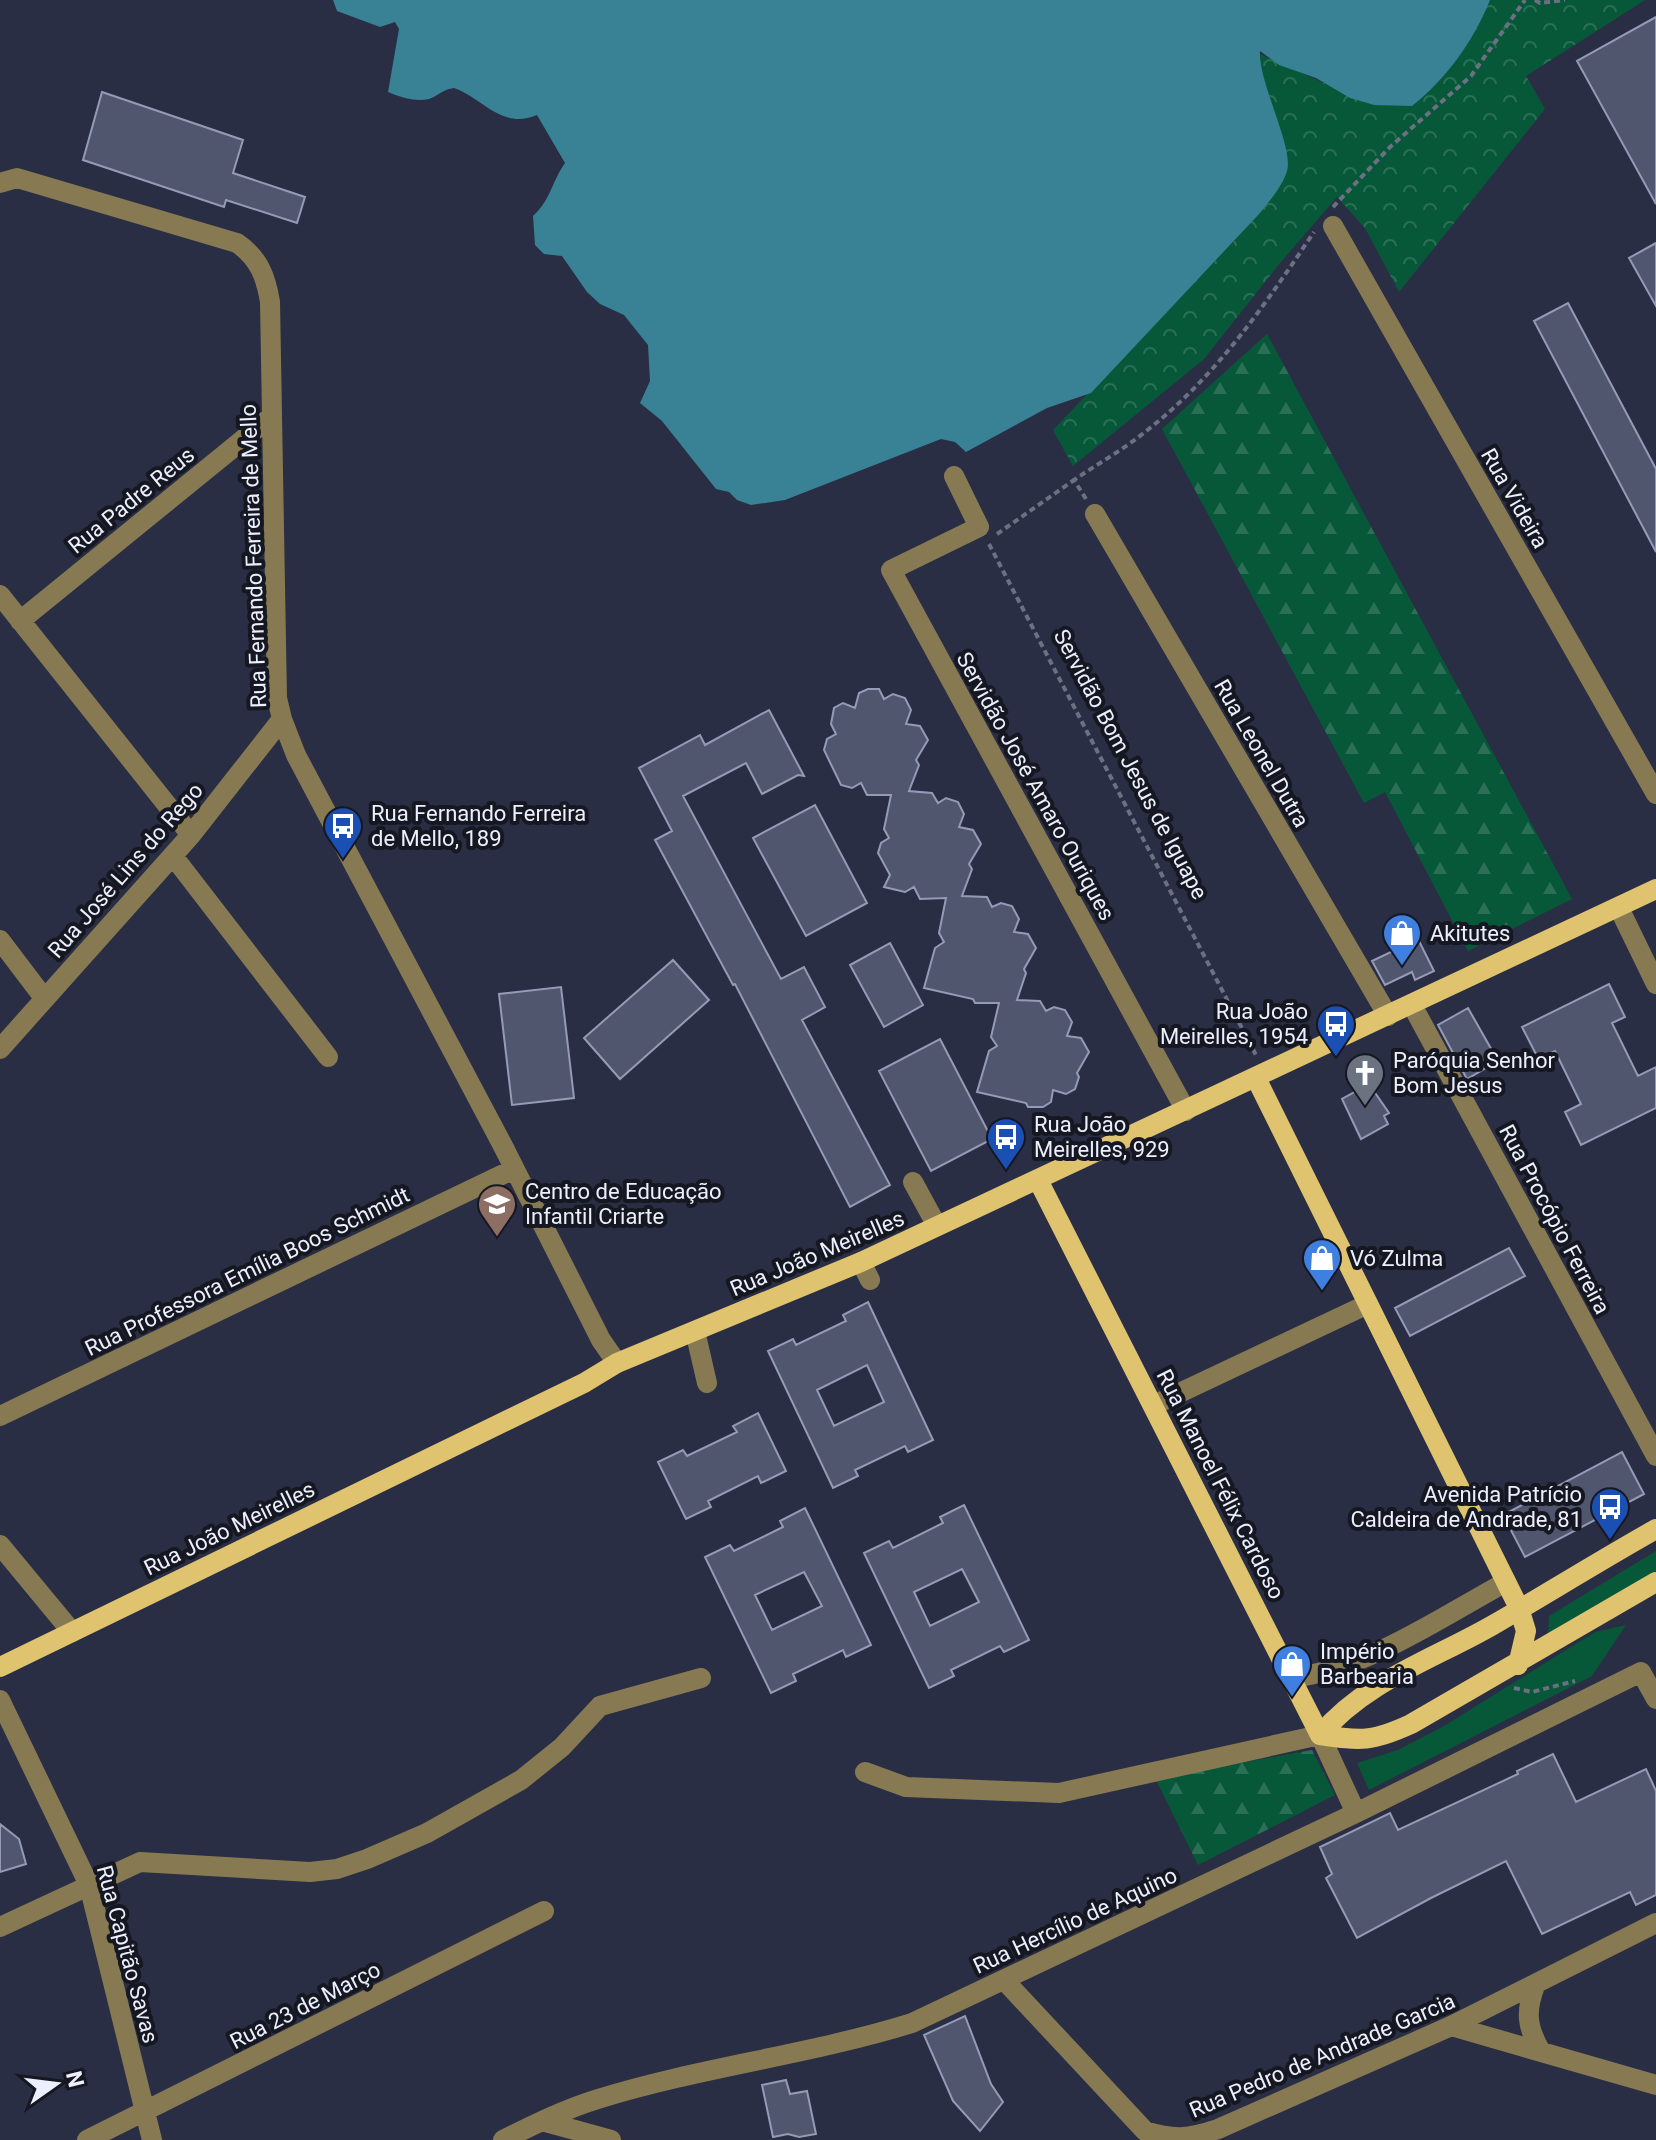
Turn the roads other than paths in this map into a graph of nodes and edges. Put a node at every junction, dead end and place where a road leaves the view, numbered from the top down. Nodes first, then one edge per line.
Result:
1 (8, 180) edge
2 (1330, 220) road end
3 (272, 416) junction
4 (954, 476) dead end
5 (1095, 514) road end
6 (0, 595) edge
7 (20, 621) junction
8 (282, 719) junction
9 (1656, 794) edge
10 (191, 835) junction
11 (173, 856) junction
12 (1656, 889) edge
13 (1619, 908) junction
14 (0, 940) edge
15 (1656, 984) edge
16 (44, 998) junction
17 (1412, 1005) junction
18 (1388, 1016) junction
19 (0, 1049) edge
20 (328, 1057) dead end
21 (1261, 1076) junction
22 (1186, 1111) junction
23 (514, 1169) junction
24 (1038, 1180) junction
25 (913, 1182) dead end
26 (937, 1226) junction
27 (1368, 1304) junction
28 (695, 1331) junction
29 (617, 1363) junction
30 (707, 1383) dead end
31 (1154, 1405) junction
32 (0, 1416) edge
33 (1656, 1456) edge
34 (1656, 1529) edge
35 (0, 1545) edge
36 (1506, 1582) junction
37 (1656, 1582) edge
38 (1519, 1608) junction
39 (72, 1632) junction
40 (0, 1667) edge
41 (1514, 1667) junction
42 (701, 1678) dead end
43 (1293, 1678) junction
44 (1656, 1699) edge
45 (0, 1700) edge
46 (1320, 1735) junction
47 (865, 1772) dead end
48 (1356, 1813) junction
49 (89, 1885) junction
50 (544, 1911) dead end
51 (1656, 1923) edge
52 (0, 1927) edge
53 (1004, 1980) junction
54 (1535, 1986) junction
55 (1451, 2026) junction
56 (1541, 2052) junction
57 (1656, 2085) edge
58 (145, 2112) junction
59 (542, 2121) junction
60 (87, 2140) edge
61 (152, 2140) edge
62 (503, 2140) edge
63 (611, 2140) edge

1 - 3 street, Rua Fernando Ferreira de Mello
2 - 9 street, Rua Videira
3 - 7 street, Rua Padre Reus
3 - 8 street, Rua Fernando Ferreira de Mello
4 - 22 street, Servidão José Amaro Ouriques
5 - 18 street, Rua Leonel Dutra
6 - 7 street
7 - 10 street
8 - 10 street, Rua José Lins do Rego
8 - 23 street, Rua Fernando Ferreira de Mello
10 - 11 street, Rua José Lins do Rego
11 - 16 street, Rua José Lins do Rego
11 - 20 street
12 - 13 main road, Rua João Meirelles
13 - 15 street
13 - 17 main road, Rua João Meirelles
14 - 16 street
16 - 19 street, Rua José Lins do Rego
17 - 18 main road, Rua João Meirelles
17 - 33 street, Rua Procópio Ferreira
18 - 21 main road, Rua João Meirelles
21 - 22 main road, Rua João Meirelles
21 - 27 main road
22 - 24 main road, Rua João Meirelles
23 - 29 street, Rua Fernando Ferreira de Mello
23 - 32 street, Rua Professora Emília Boos Schmidt
24 - 26 main road, Rua João Meirelles
24 - 31 main road, Rua Manoel Félix Cardoso
25 - 26 street
26 - 28 main road, Rua João Meirelles
27 - 31 street
27 - 36 main road
28 - 29 main road, Rua João Meirelles
28 - 30 street
29 - 39 main road, Rua João Meirelles
31 - 43 main road, Rua Manoel Félix Cardoso
34 - 38 main road
35 - 39 street
36 - 38 main road
36 - 43 street
37 - 41 main road
38 - 41 main road
38 - 46 main road
39 - 40 main road, Rua João Meirelles
41 - 46 main road
42 - 49 street
43 - 46 main road, Rua Manoel Félix Cardoso
44 - 48 street, Rua Hercílio de Aquino
45 - 49 street, Rua Capitão Savas
46 - 47 street
46 - 48 street, Rua Manoel Félix Cardoso
48 - 53 street, Rua Hercílio de Aquino
49 - 52 street
49 - 58 street, Rua Capitão Savas
50 - 58 street, Rua 23 de Março
51 - 54 street, Rua Pedro de Andrade Garcia
53 - 55 street, Rua Pedro de Andrade Garcia
53 - 59 street, Rua Hercílio de Aquino
54 - 55 street, Rua Pedro de Andrade Garcia
54 - 56 street
55 - 56 street
56 - 57 street
58 - 60 street, Rua 23 de Março
58 - 61 street, Rua Capitão Savas
59 - 62 street, Rua Hercílio de Aquino
59 - 63 street

